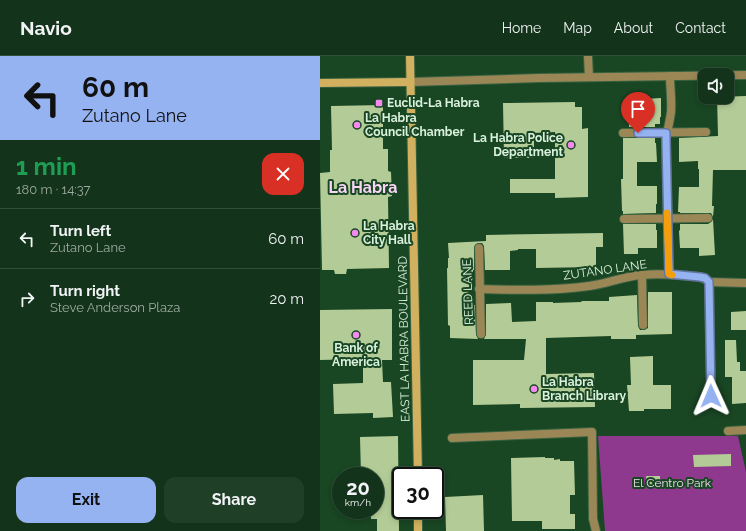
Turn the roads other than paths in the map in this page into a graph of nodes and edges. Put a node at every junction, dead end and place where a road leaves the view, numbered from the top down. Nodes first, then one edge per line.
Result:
1 (410, 56) edge
2 (588, 56) edge
3 (746, 75) edge
4 (670, 76) junction
5 (589, 77) junction
6 (410, 82) junction
7 (320, 83) edge
8 (706, 132) dead end
9 (623, 133) dead end
10 (666, 133) junction
11 (667, 218) junction
12 (708, 218) dead end
13 (624, 219) dead end
14 (479, 248) dead end
15 (669, 274) junction
16 (642, 275) junction
17 (709, 282) junction
18 (746, 283) edge
19 (479, 289) junction
20 (643, 325) dead end
21 (481, 334) dead end
22 (711, 396) dead end
23 (746, 430) edge
24 (728, 431) dead end
25 (452, 438) dead end
26 (418, 467) edge
27 (418, 519) edge
28 (418, 531) edge
29 (596, 531) edge

1 - 6 main road, EAST LA HABRA BOULEVARD
2 - 5 street
3 - 4 street
4 - 5 street
4 - 10 street
5 - 6 street
6 - 7 main road
6 - 26 main road, EAST LA HABRA BOULEVARD
8 - 10 street
9 - 10 street
10 - 11 street
11 - 12 street
11 - 13 street
11 - 15 street
14 - 19 street, REED LANE
15 - 16 street, ZUTANO LANE
15 - 17 street, ZUTANO LANE
16 - 19 street, ZUTANO LANE
16 - 20 street
17 - 18 street, ZUTANO LANE
17 - 22 street
19 - 21 street, REED LANE
23 - 24 street
25 - 29 street
27 - 28 main road

